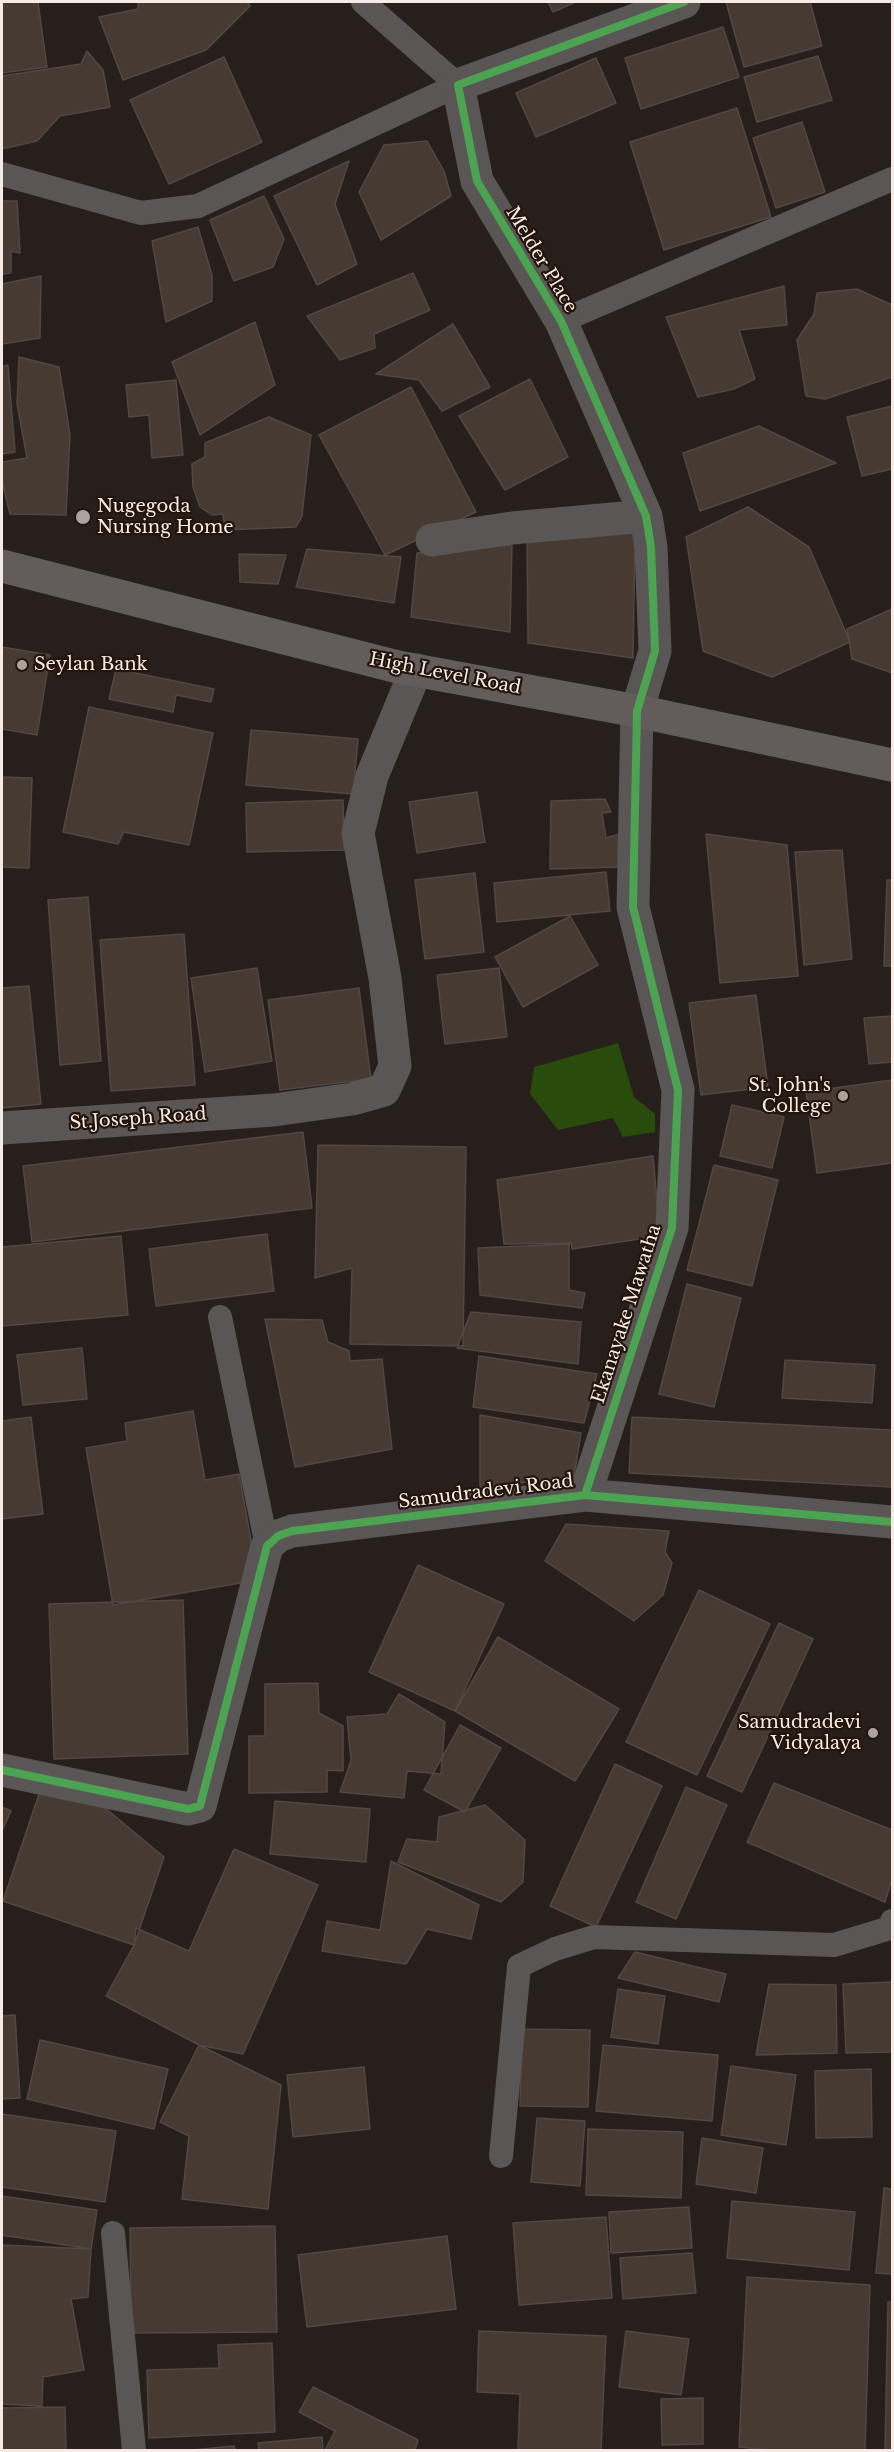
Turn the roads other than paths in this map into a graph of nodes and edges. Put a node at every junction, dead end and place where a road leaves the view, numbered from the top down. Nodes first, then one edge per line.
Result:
1 (363, 2) edge
2 (684, 2) edge
3 (458, 85) junction
4 (2, 174) edge
5 (892, 180) edge
6 (561, 321) junction
7 (646, 516) junction
8 (432, 540) dead end
9 (2, 566) edge
10 (416, 670) junction
11 (637, 711) junction
12 (892, 765) edge
13 (2, 1128) edge
14 (220, 1317) dead end
15 (585, 1495) junction
16 (892, 1522) edge
17 (267, 1545) junction
18 (2, 1770) edge
19 (892, 1921) edge
20 (501, 2156) dead end
21 (113, 2233) dead end
22 (134, 2451) edge

1 - 3 lane
2 - 3 street
3 - 4 lane
3 - 6 street, Melder Place
5 - 6 lane
6 - 7 street, Melder Place
7 - 8 street
7 - 11 street, Melder Place
9 - 10 highway, High Level Road
10 - 11 highway, High Level Road
10 - 13 street, St.Joseph Road
11 - 12 highway, High Level Road
11 - 15 street, Ekanayake Mawatha
14 - 17 lane
15 - 16 street, Samudradevi Road
15 - 17 street, Samudradevi Road
17 - 18 street
19 - 20 lane
21 - 22 lane

